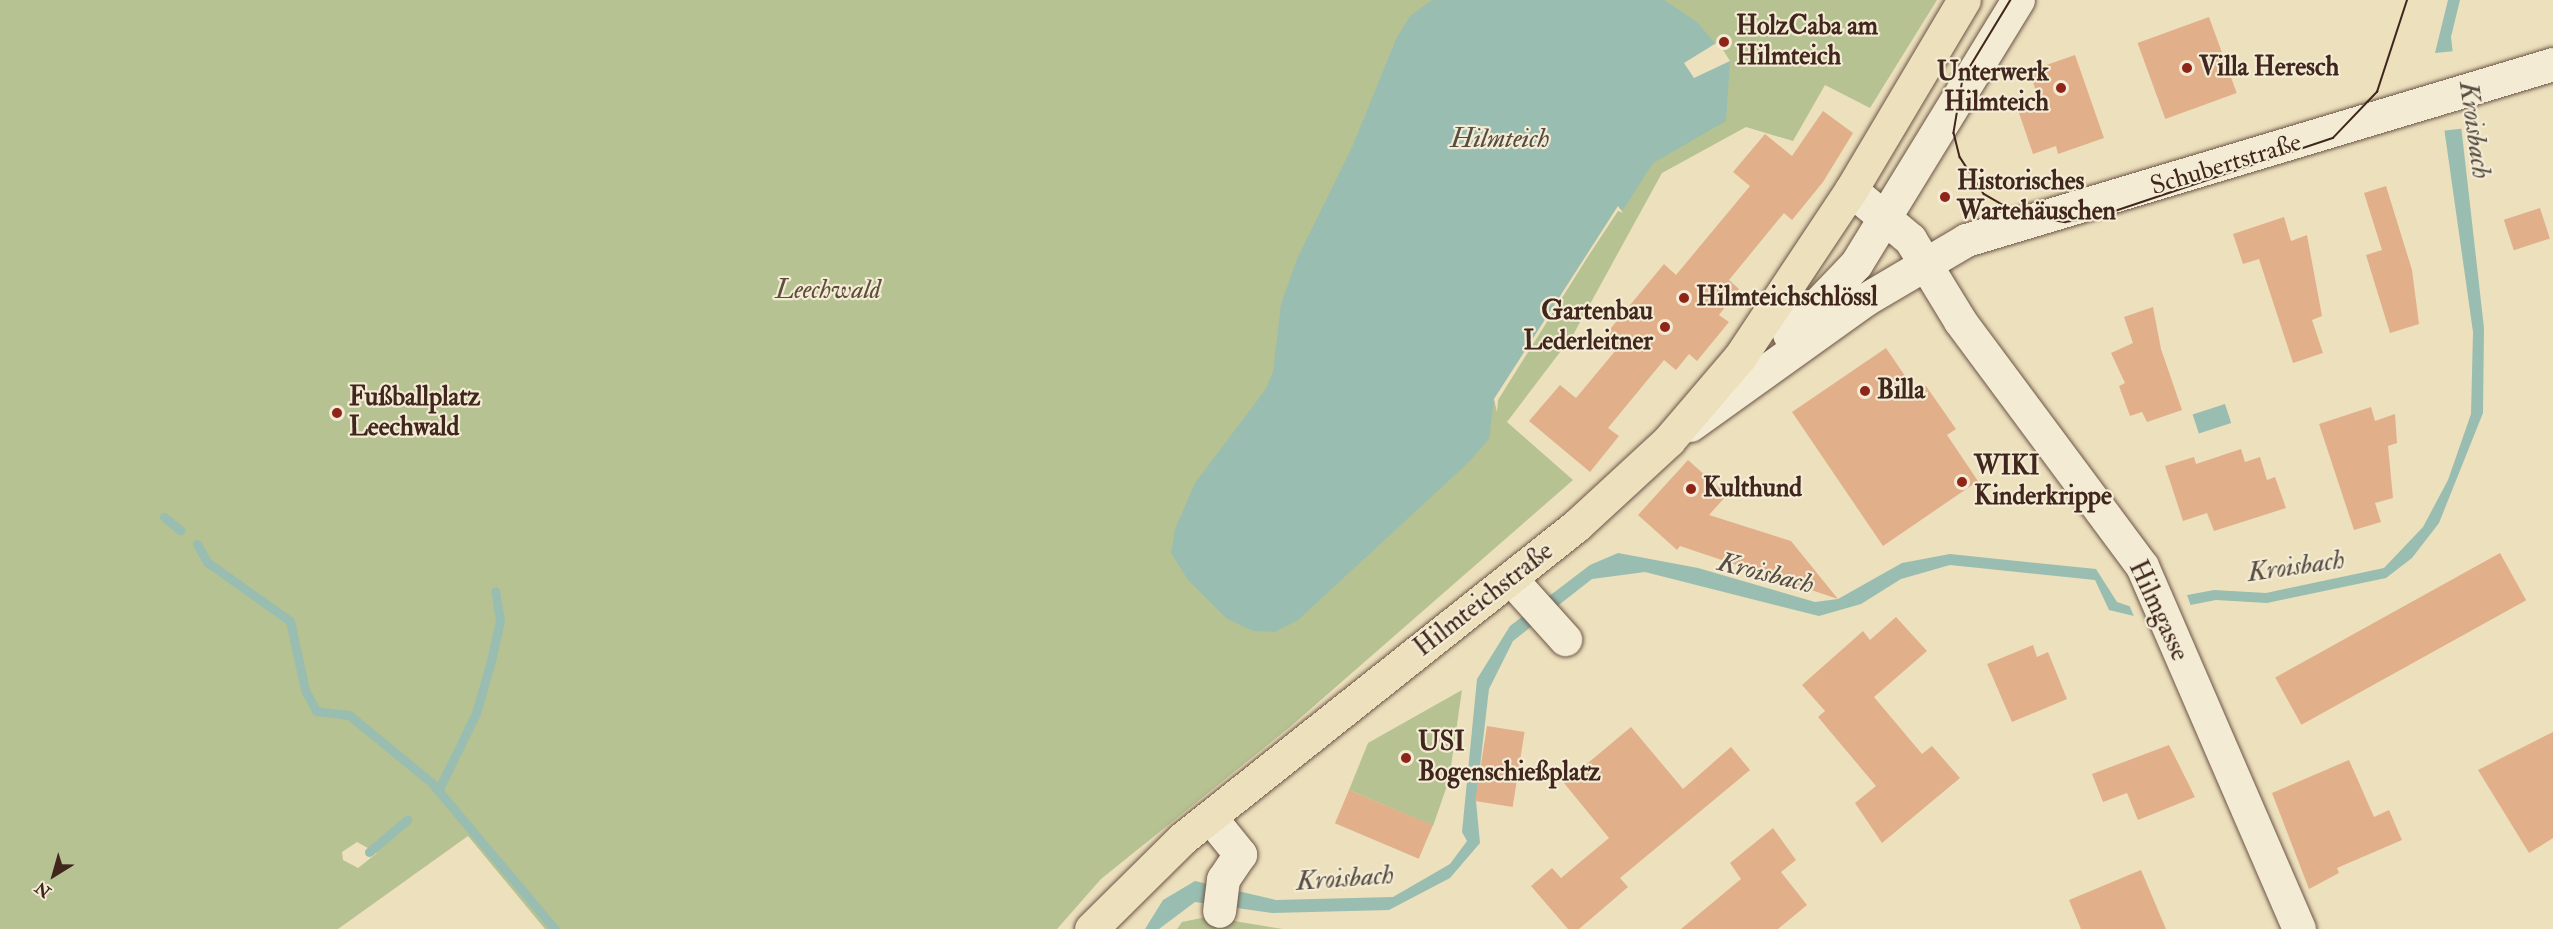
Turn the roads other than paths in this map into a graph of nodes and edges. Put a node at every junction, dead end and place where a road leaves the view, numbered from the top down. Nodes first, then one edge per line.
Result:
1 (1964, 0) edge
2 (2018, 0) edge
3 (2553, 64) edge
4 (1851, 190) junction
5 (1887, 217) junction
6 (1828, 224) junction
7 (1856, 264) junction
8 (1923, 264) junction
9 (1891, 283) junction
10 (1669, 440) junction
11 (1522, 590) junction
12 (1565, 639) dead end
13 (1210, 816) junction
14 (1219, 911) dead end
15 (1091, 929) edge
16 (2299, 929) edge

1 - 4 main road, Hilmteichstraße
2 - 5 street
3 - 8 street, Schubertstraße
4 - 5 street
4 - 6 main road, Hilmteichstraße
5 - 7 street
5 - 8 street
6 - 7 street
6 - 10 main road, Hilmteichstraße
7 - 9 street
7 - 10 street
8 - 9 street, Schubertstraße
8 - 16 street, Hilmgasse
9 - 10 street, Schubertstraße
10 - 11 main road, Hilmteichstraße
11 - 12 street
11 - 13 main road, Hilmteichstraße
13 - 14 street
13 - 15 main road, Hilmteichstraße

